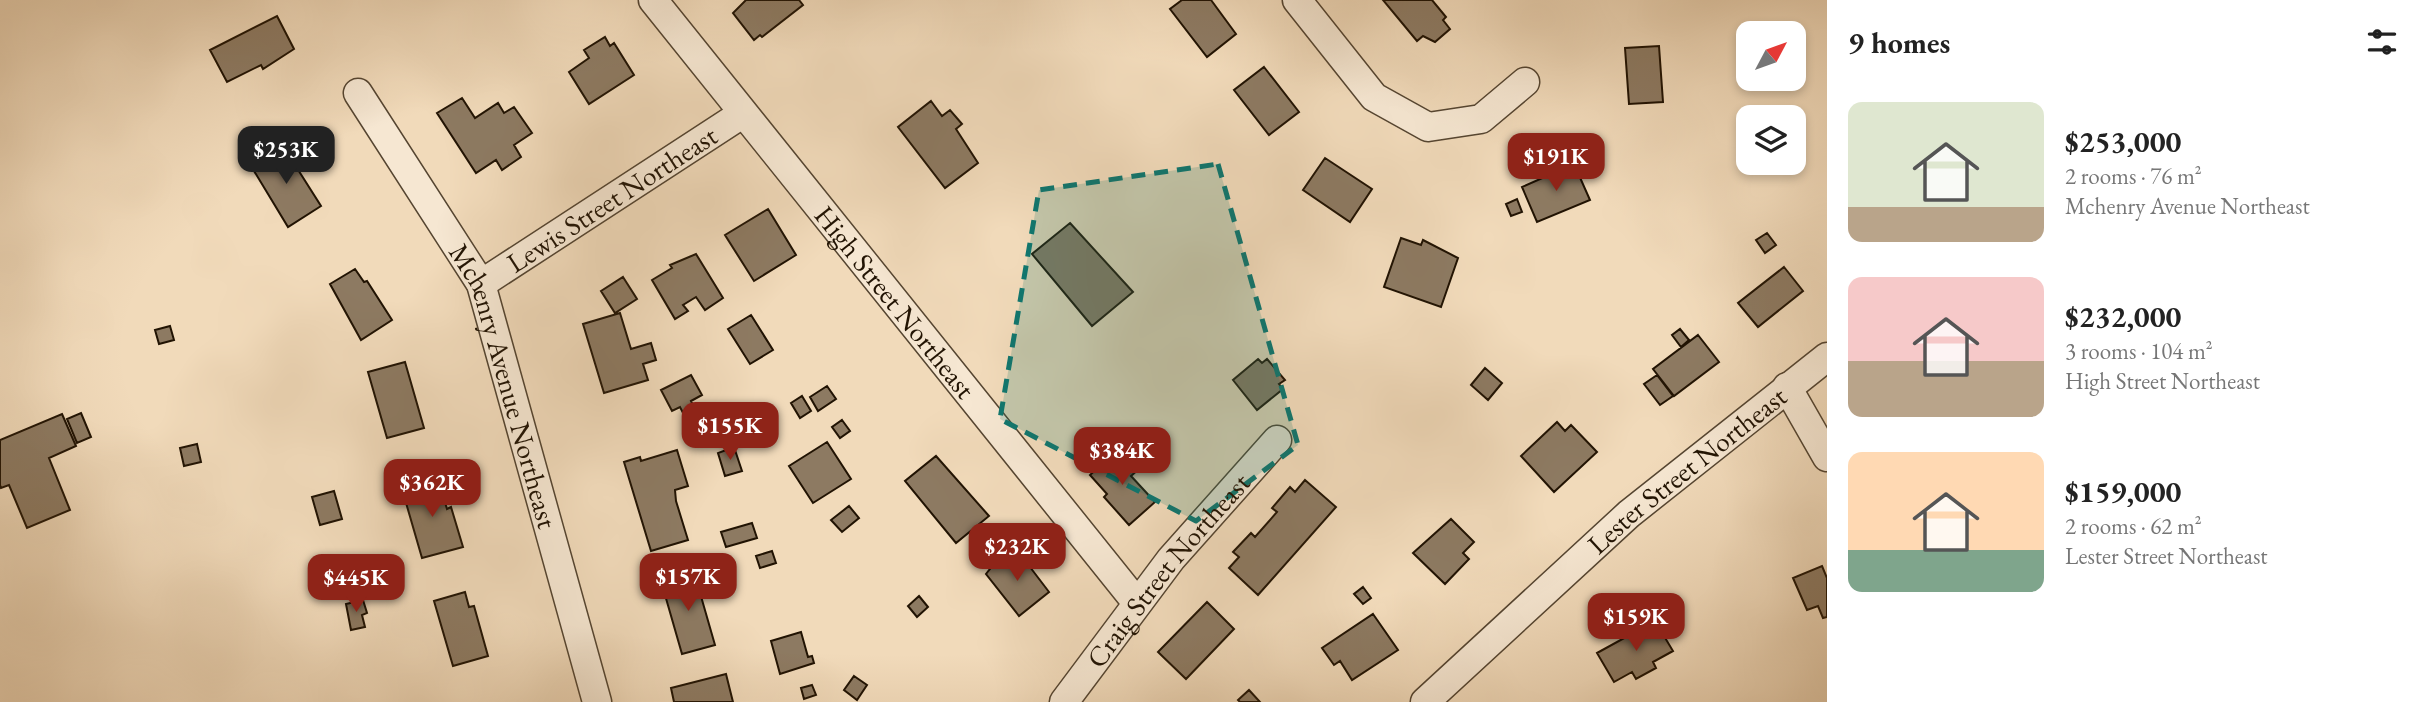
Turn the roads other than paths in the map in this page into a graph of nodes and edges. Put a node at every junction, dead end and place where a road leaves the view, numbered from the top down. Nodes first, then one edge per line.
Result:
1 (653, 0) edge
2 (1297, 0) edge
3 (1525, 82) dead end
4 (358, 93) dead end
5 (742, 114) junction
6 (481, 284) junction
7 (1827, 357) edge
8 (1787, 387) junction
9 (1277, 440) dead end
10 (1827, 457) edge
11 (1137, 603) junction
12 (597, 702) edge
13 (1064, 702) edge
14 (1425, 702) edge

1 - 5 street, High Street Northeast
2 - 3 street
4 - 6 street, Mchenry Avenue Northeast
5 - 6 street, Lewis Street Northeast
5 - 11 street, High Street Northeast
6 - 12 street, Mchenry Avenue Northeast
7 - 8 street, Lester Street Northeast
8 - 10 street
8 - 14 street, Lester Street Northeast
9 - 11 street, Craig Street Northeast
11 - 13 street, Craig Street Northeast

